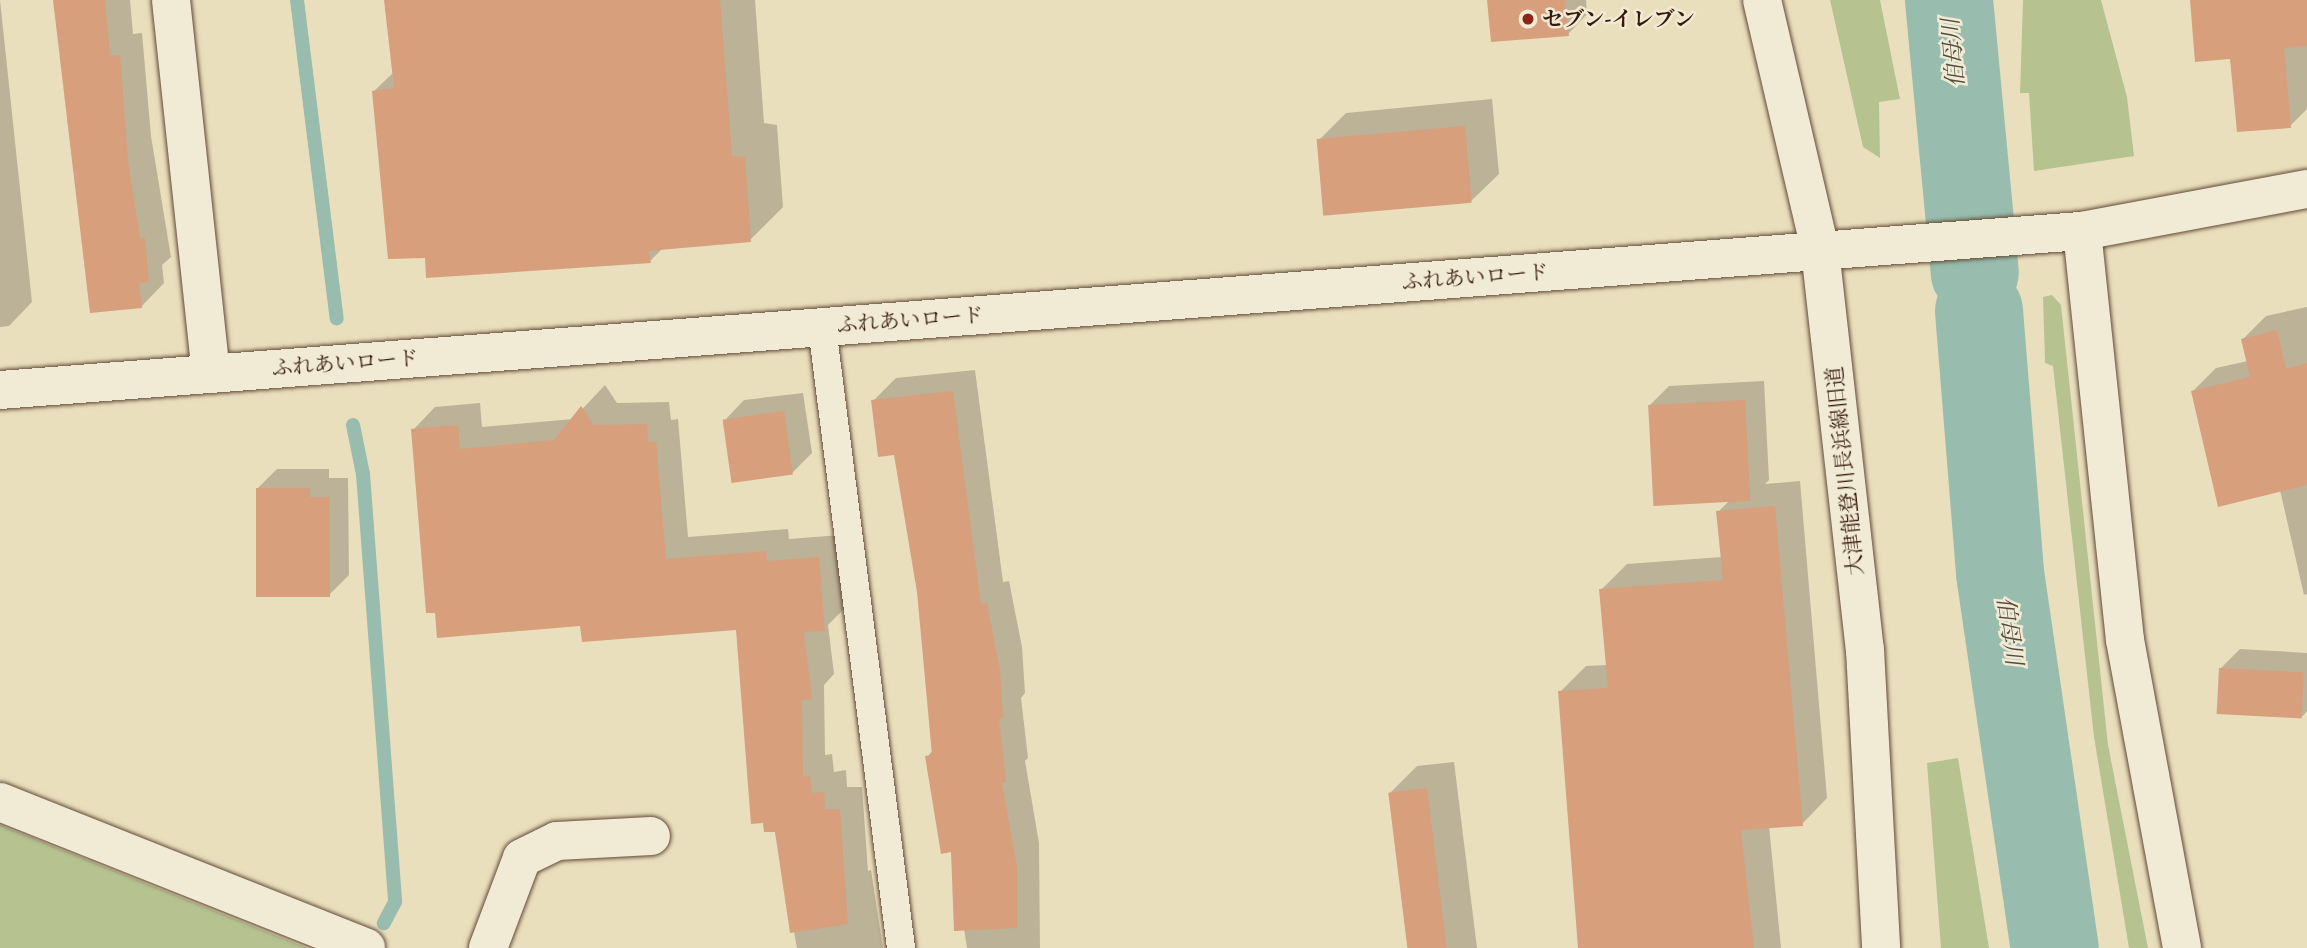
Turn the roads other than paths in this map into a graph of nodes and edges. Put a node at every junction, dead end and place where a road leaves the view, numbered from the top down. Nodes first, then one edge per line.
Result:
1 (171, 0) edge
2 (1762, 0) edge
3 (2307, 189) edge
4 (2065, 232) junction
5 (1820, 250) junction
6 (822, 327) junction
7 (211, 374) junction
8 (0, 390) edge
9 (0, 802) edge
10 (651, 836) dead end
11 (366, 948) edge
12 (488, 948) edge
13 (901, 948) edge
14 (1881, 948) edge
15 (2182, 948) edge

1 - 7 street
2 - 5 street, 大津能登川長浜線旧道
3 - 4 street, ふれあいロード
4 - 5 street, ふれあいロード
4 - 15 street
5 - 6 street, ふれあいロード
5 - 14 street, 大津能登川長浜線旧道
6 - 7 street, ふれあいロード
6 - 13 lane
7 - 8 street, ふれあいロード
9 - 11 street
10 - 12 street

